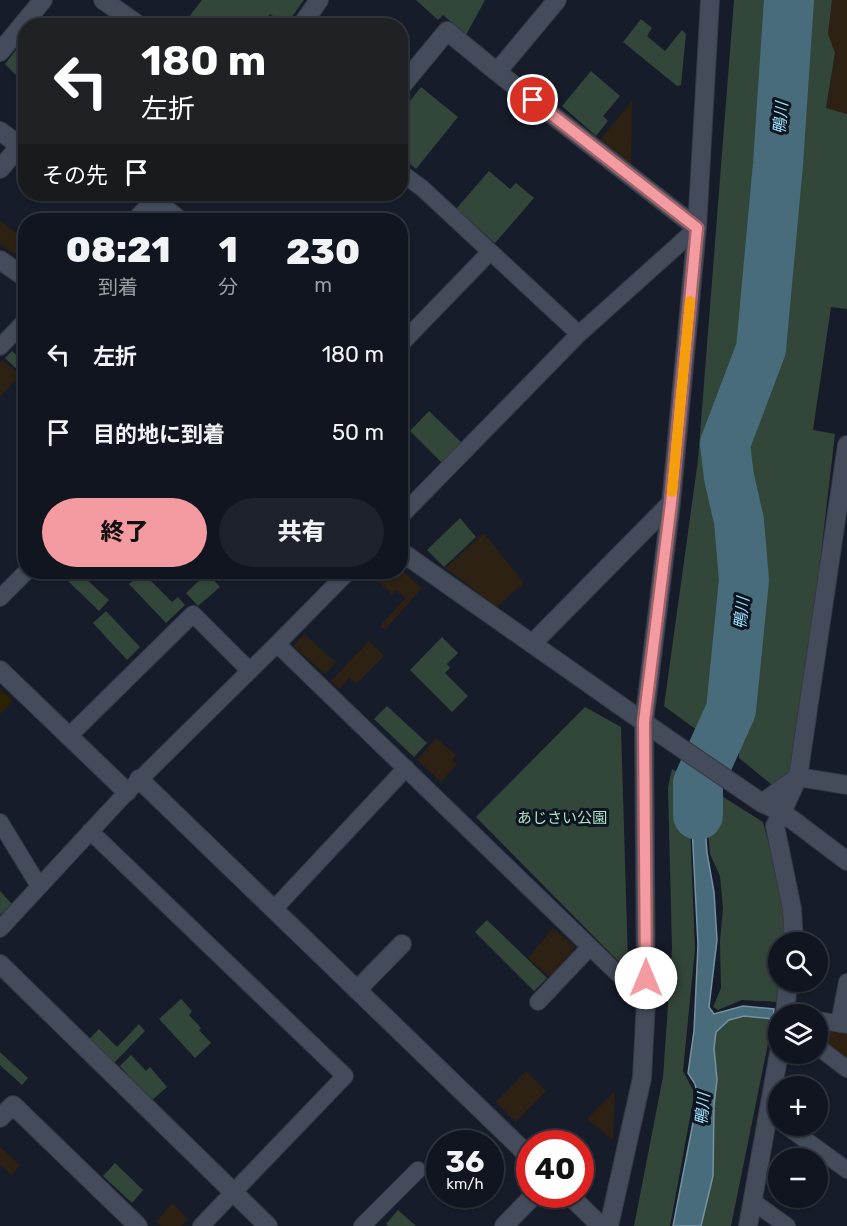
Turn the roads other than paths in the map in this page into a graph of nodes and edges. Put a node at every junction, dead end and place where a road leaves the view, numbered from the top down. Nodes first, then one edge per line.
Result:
1 (43, 0) edge
2 (103, 0) edge
3 (319, 0) edge
4 (710, 0) edge
5 (555, 1) edge
6 (28, 18) edge
7 (129, 18) edge
8 (307, 18) edge
9 (18, 30) edge
10 (0, 52) edge
11 (497, 72) junction
12 (408, 78) edge
13 (0, 131) edge
14 (18, 144) edge
15 (18, 148) edge
16 (0, 169) edge
17 (408, 177) edge
18 (153, 201) edge
19 (162, 201) edge
20 (142, 213) edge
21 (174, 213) edge
22 (697, 228) junction
23 (490, 252) junction
24 (0, 260) edge
25 (18, 272) edge
26 (18, 328) edge
27 (579, 334) junction
28 (408, 337) edge
29 (0, 347) edge
30 (847, 445) edge
31 (671, 503) junction
32 (408, 509) edge
33 (408, 557) edge
34 (19, 579) edge
35 (341, 579) edge
36 (0, 598) edge
37 (277, 644) junction
38 (532, 644) junction
39 (0, 670) edge
40 (250, 671) junction
41 (644, 722) junction
42 (69, 736) junction
43 (406, 768) junction
44 (798, 777) junction
45 (133, 785) junction
46 (847, 785) edge
47 (762, 803) junction
48 (782, 812) junction
49 (0, 822) edge
50 (90, 831) junction
51 (847, 861) edge
52 (39, 886) junction
53 (274, 909) junction
54 (0, 929) edge
55 (793, 932) edge
56 (402, 944) dead end
57 (590, 947) junction
58 (0, 964) edge
59 (847, 982) edge
60 (357, 990) junction
61 (646, 1001) junction
62 (538, 1002) dead end
63 (828, 1022) edge
64 (843, 1024) edge
65 (828, 1055) edge
66 (847, 1069) edge
67 (0, 1118) edge
68 (768, 1136) edge
69 (800, 1136) edge
70 (516, 1143) edge
71 (418, 1170) dead end
72 (847, 1170) edge
73 (234, 1193) junction
74 (752, 1201) junction
75 (521, 1208) edge
76 (582, 1208) edge
77 (138, 1226) edge
78 (201, 1226) edge
79 (268, 1226) edge
80 (362, 1226) edge
81 (504, 1226) edge
82 (601, 1226) edge
83 (609, 1226) edge
84 (748, 1226) edge
85 (787, 1226) edge

1 - 6 street
2 - 7 street
3 - 8 street
4 - 22 street
5 - 11 street
9 - 10 street
11 - 12 street
11 - 22 street
13 - 14 street
15 - 16 street
17 - 23 lane
18 - 20 street
19 - 21 lane
22 - 27 lane
22 - 31 street
23 - 27 lane
23 - 28 lane
24 - 25 street
26 - 29 lane
27 - 32 lane
30 - 44 street
31 - 38 street
31 - 41 street
33 - 38 street
34 - 36 lane
35 - 37 lane
37 - 40 lane
37 - 43 lane
38 - 41 street
39 - 42 street
40 - 42 lane
40 - 45 lane
41 - 47 street
41 - 61 street
42 - 45 street
43 - 53 lane
43 - 57 lane
44 - 46 street
44 - 47 street
44 - 48 street
45 - 50 lane
45 - 53 street
47 - 48 street
48 - 51 street
48 - 55 street
49 - 52 lane
50 - 52 lane
50 - 73 lane
52 - 54 lane
53 - 60 street
56 - 60 street
57 - 61 lane
57 - 62 lane
58 - 73 street
59 - 64 lane
60 - 70 street
61 - 83 street
63 - 64 lane
65 - 66 lane
67 - 77 street
68 - 74 street
69 - 72 lane
71 - 80 lane
73 - 78 lane
73 - 79 street
74 - 84 street
74 - 85 lane
75 - 81 street
76 - 82 street

